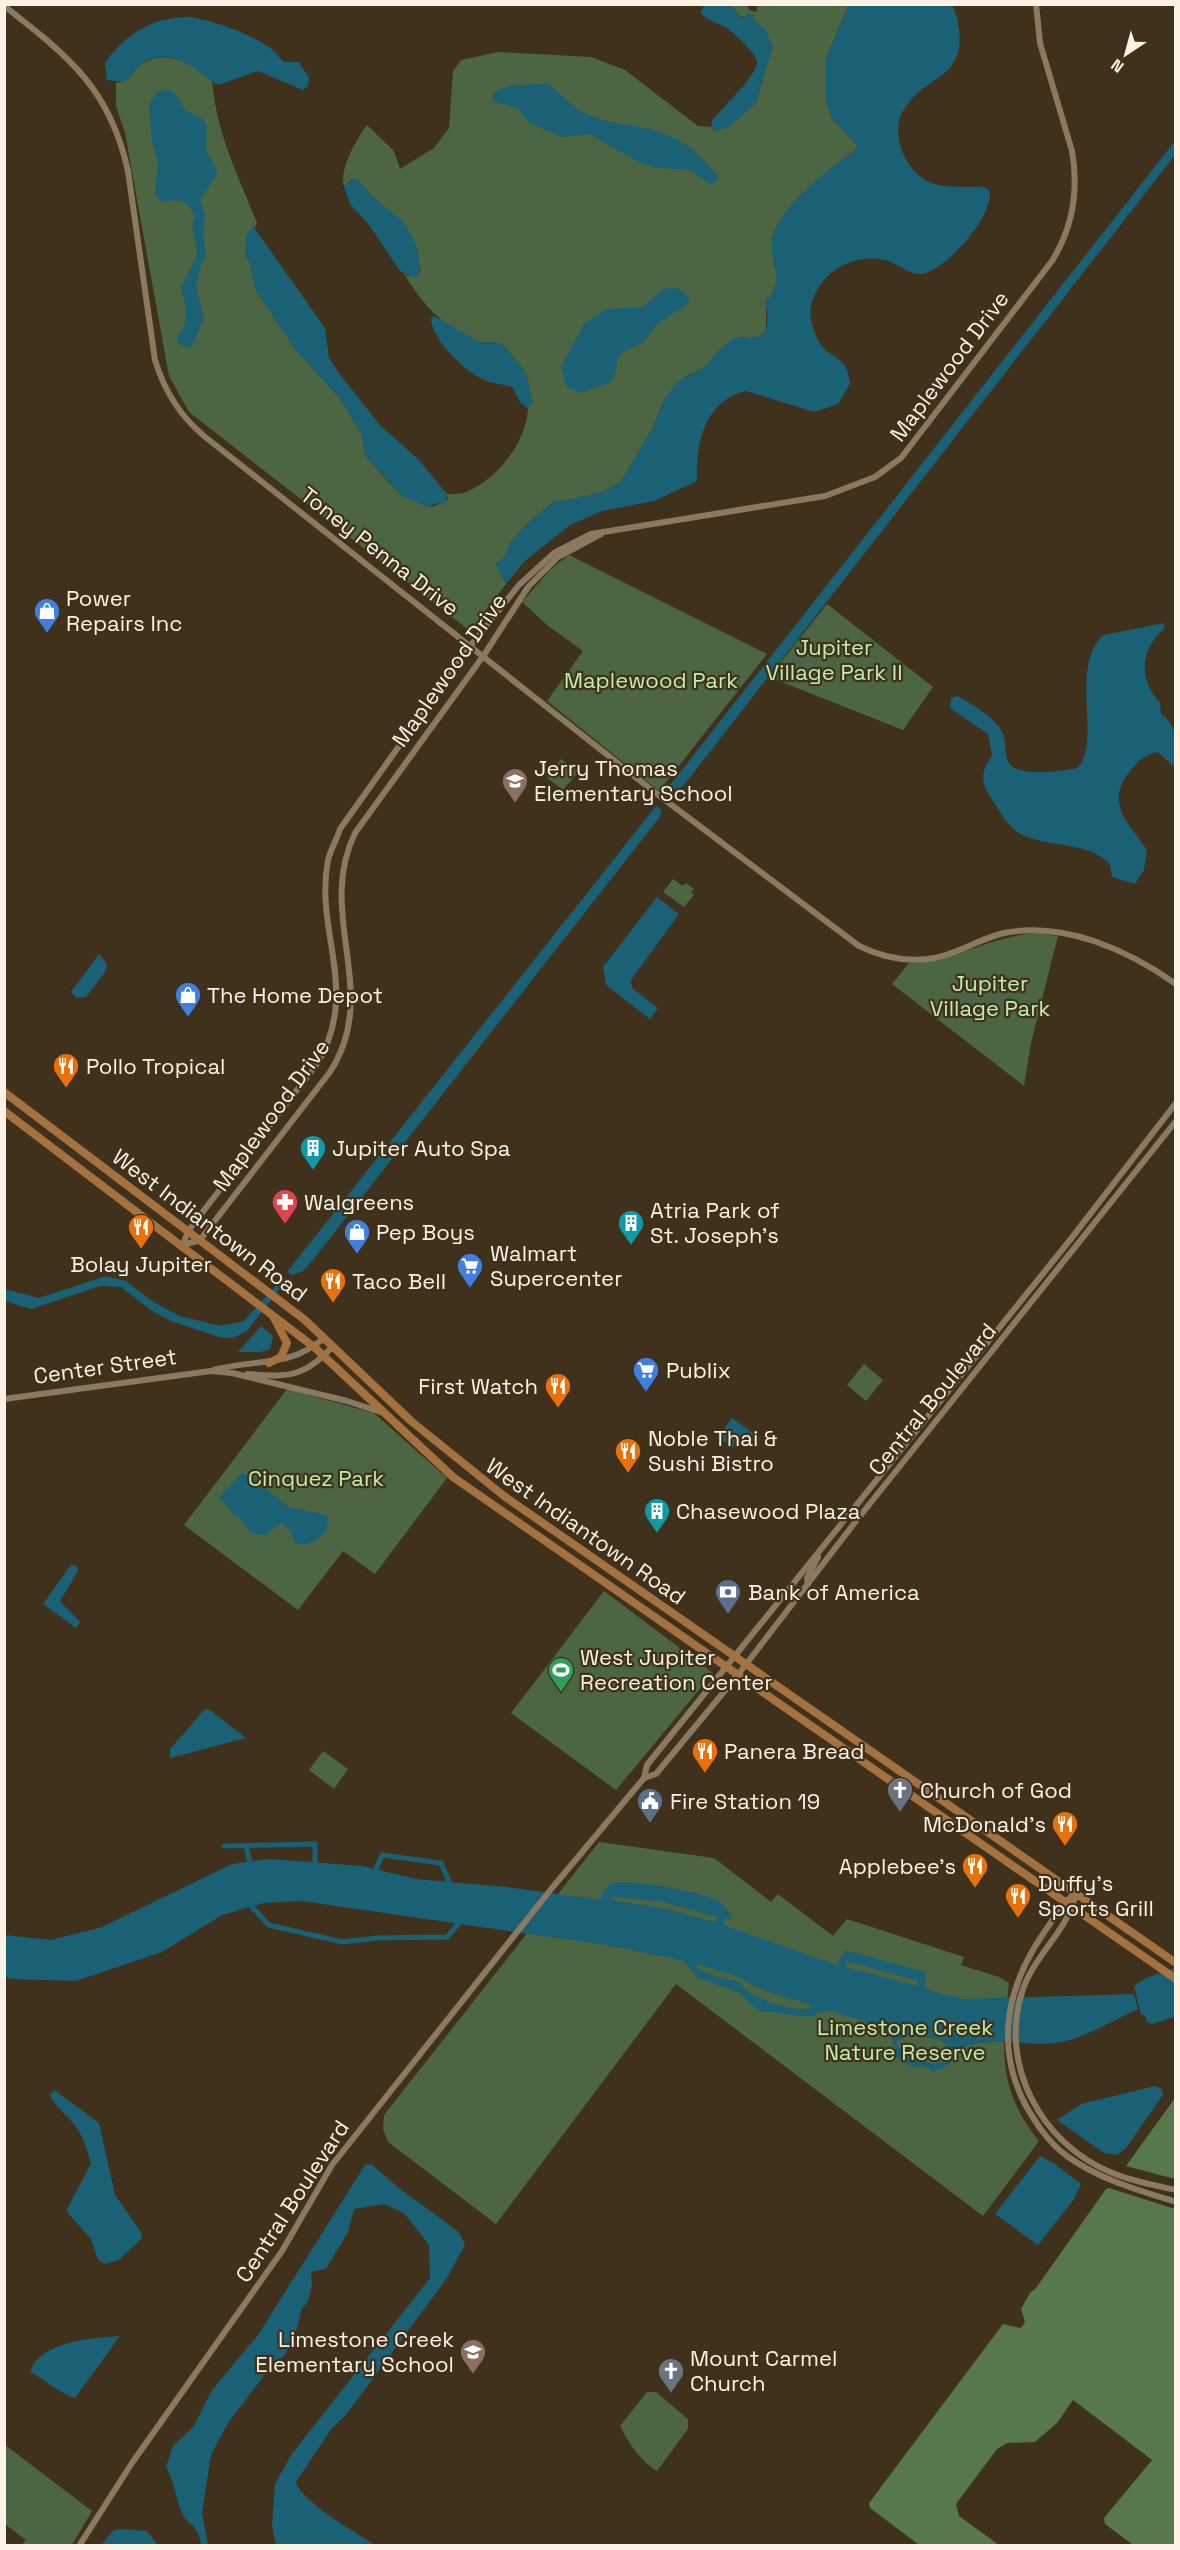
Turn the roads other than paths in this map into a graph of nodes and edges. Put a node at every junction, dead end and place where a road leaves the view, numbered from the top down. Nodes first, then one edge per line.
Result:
1 (1036, 4) edge
2 (4, 6) edge
3 (604, 533) junction
4 (471, 645) junction
5 (484, 655) junction
6 (1176, 984) edge
7 (4, 1092) edge
8 (1176, 1104) edge
9 (4, 1111) edge
10 (1176, 1121) edge
11 (188, 1231) junction
12 (200, 1240) junction
13 (183, 1245) junction
14 (270, 1312) junction
15 (324, 1338) junction
16 (333, 1346) junction
17 (314, 1347) junction
18 (324, 1356) junction
19 (268, 1363) junction
20 (211, 1371) junction
21 (232, 1373) junction
22 (4, 1399) edge
23 (384, 1413) junction
24 (857, 1503) junction
25 (866, 1509) junction
26 (828, 1540) junction
27 (808, 1584) junction
28 (733, 1657) junction
29 (746, 1666) junction
30 (724, 1668) junction
31 (737, 1676) junction
32 (644, 1778) junction
33 (1076, 1892) junction
34 (1065, 1902) junction
35 (1073, 1909) junction
36 (1176, 1963) edge
37 (1176, 1979) edge
38 (1176, 2190) edge
39 (1176, 2202) edge
40 (79, 2546) edge

1 - 3 street, Maplewood Drive
2 - 4 street, Toney Penna Drive
3 - 4 street, Maplewood Drive
3 - 5 street, Maplewood Drive
4 - 5 street, Toney Penna Drive
4 - 11 street, Maplewood Drive
5 - 6 street, Toney Penna Drive
5 - 12 street, Maplewood Drive
7 - 11 main road, West Indiantown Road
8 - 24 street, Central Boulevard
9 - 13 main road, West Indiantown Road
10 - 25 street, Central Boulevard
11 - 12 main road, West Indiantown Road
11 - 13 street, Maplewood Drive
12 - 13 street
12 - 15 main road, West Indiantown Road
13 - 14 main road, West Indiantown Road
14 - 17 main road, West Indiantown Road
14 - 19 main road
15 - 16 main road, West Indiantown Road
15 - 17 street, Center Street
16 - 18 street
16 - 28 main road, West Indiantown Road
17 - 18 main road, West Indiantown Road
17 - 19 street, Center Street
18 - 21 street
18 - 23 main road, West Indiantown Road
19 - 20 street, Center Street
20 - 21 street, Center Street
20 - 22 street, Center Street
21 - 23 street, Center Street
23 - 30 main road, West Indiantown Road
24 - 25 street
24 - 26 street, Central Boulevard
25 - 27 street, Central Boulevard
26 - 27 street
26 - 28 street, Central Boulevard
27 - 29 street, Central Boulevard
28 - 29 main road, West Indiantown Road
28 - 30 street, Central Boulevard
29 - 31 street, Central Boulevard
29 - 33 main road, West Indiantown Road
30 - 31 main road, West Indiantown Road
30 - 32 street, Central Boulevard
31 - 32 street, Central Boulevard
31 - 34 main road, West Indiantown Road
32 - 40 street, Central Boulevard
33 - 34 street
33 - 35 street
33 - 36 main road, West Indiantown Road
34 - 35 main road, West Indiantown Road
34 - 39 street
35 - 37 main road, West Indiantown Road
35 - 38 street

